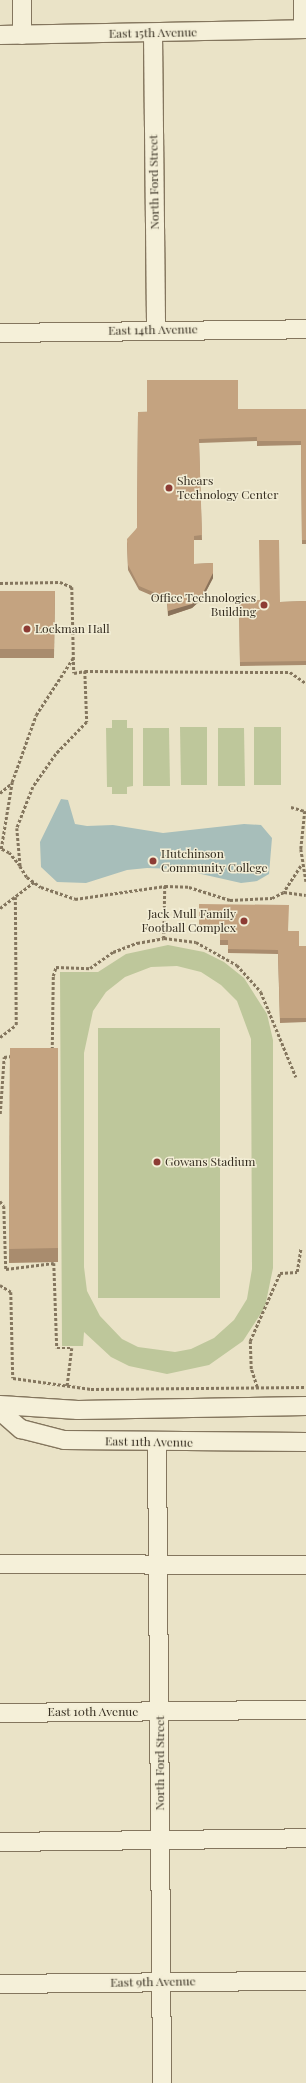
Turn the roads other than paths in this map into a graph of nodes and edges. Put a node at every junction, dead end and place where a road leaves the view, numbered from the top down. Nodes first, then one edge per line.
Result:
1 (22, 0) edge
2 (303, 0) edge
3 (304, 29) edge
4 (153, 34) junction
5 (0, 35) edge
6 (22, 35) junction
7 (306, 329) edge
8 (156, 330) junction
9 (0, 333) edge
10 (0, 1405) edge
11 (306, 1406) edge
12 (0, 1411) edge
13 (306, 1442) edge
14 (157, 1444) junction
15 (0, 1564) edge
16 (306, 1565) edge
17 (158, 1566) junction
18 (306, 1710) edge
19 (160, 1712) junction
20 (0, 1713) edge
21 (306, 1838) edge
22 (160, 1840) junction
23 (0, 1842) edge
24 (306, 1980) edge
25 (161, 1982) junction
26 (0, 1984) edge
27 (162, 2083) edge

1 - 6 street
2 - 3 street
3 - 4 street, East 15th Avenue
4 - 6 street, East 15th Avenue
4 - 8 street, North Ford Street
5 - 6 street, East 15th Avenue
7 - 8 street, East 14th Avenue
8 - 9 street, East 14th Avenue
10 - 11 street
12 - 14 street, East 11th Avenue
13 - 14 street, East 11th Avenue
14 - 17 street, North Ford Street
15 - 17 street
16 - 17 street
17 - 19 street, North Ford Street
18 - 19 street, East 10th Avenue
19 - 20 street, East 10th Avenue
19 - 22 street, North Ford Street
21 - 22 street
22 - 23 street
22 - 25 street, North Ford Street
24 - 25 street, East 9th Avenue
25 - 26 street, East 9th Avenue
25 - 27 street, North Ford Street

